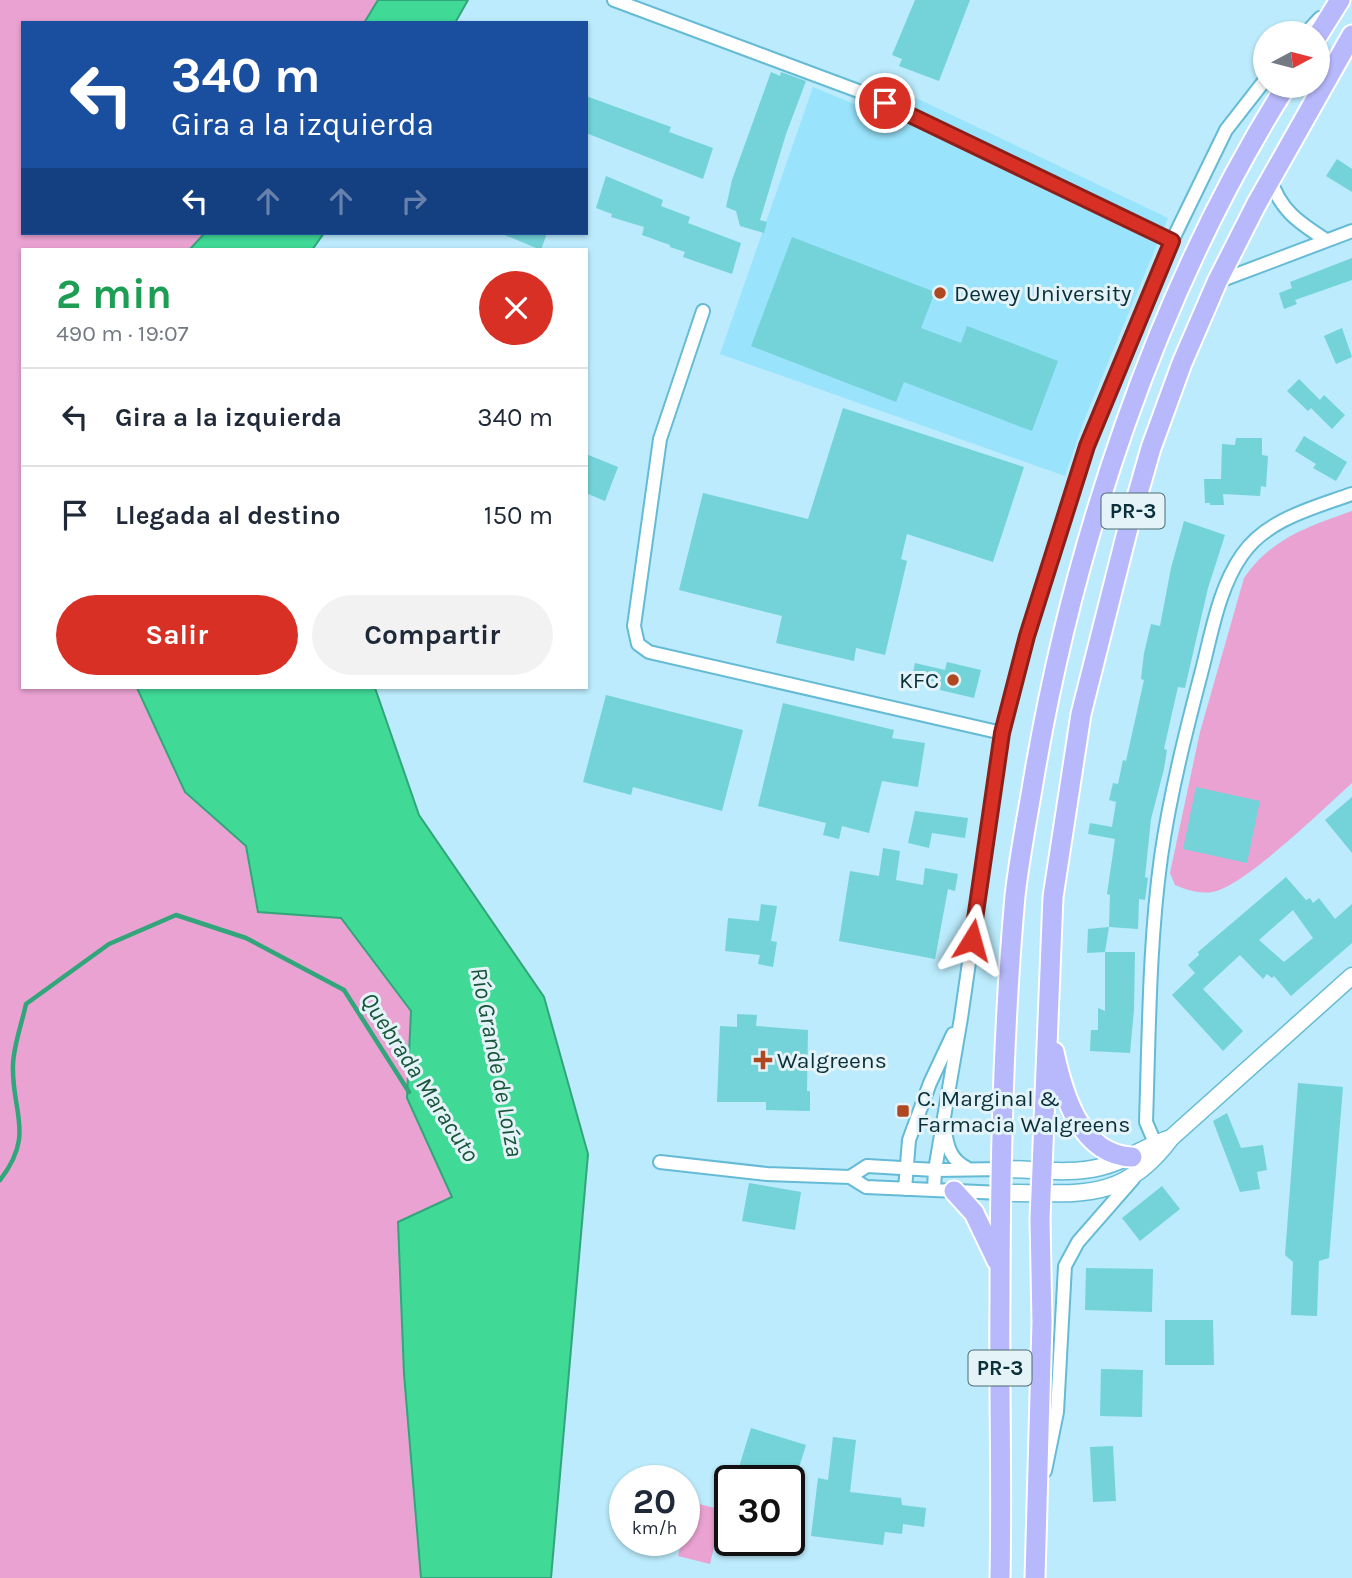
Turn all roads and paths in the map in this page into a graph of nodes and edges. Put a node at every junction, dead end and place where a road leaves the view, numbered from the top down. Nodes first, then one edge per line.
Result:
1 (614, 0) edge
2 (1339, 0) edge
3 (1318, 21) edge
4 (1326, 21) edge
5 (1352, 35) edge
6 (1253, 95) edge
7 (1278, 98) edge
8 (1270, 178) junction
9 (1352, 231) edge
10 (1326, 240) junction
11 (1172, 241) junction
12 (1217, 282) junction
13 (703, 311) dead end
14 (1352, 494) edge
15 (1002, 733) junction
16 (1352, 976) edge
17 (961, 1018) junction
18 (1049, 1027) junction
19 (943, 1120) junction
20 (1157, 1148) junction
21 (660, 1162) dead end
22 (1133, 1167) junction
23 (906, 1168) junction
24 (1003, 1169) junction
25 (1042, 1169) junction
26 (934, 1170) junction
27 (971, 1170) junction
28 (850, 1177) junction
29 (905, 1189) junction
30 (944, 1190) junction
31 (1002, 1193) junction
32 (1041, 1193) junction
33 (1000, 1270) junction
34 (1037, 1513) junction
35 (1000, 1578) edge
36 (1035, 1578) edge

1 - 11 street
2 - 3 street
2 - 4 main road
5 - 8 main road, PR-3
6 - 11 street
7 - 24 main road, PR-3
8 - 10 street
8 - 12 main road, PR-3
9 - 10 street
10 - 12 street
11 - 15 street
12 - 18 main road, PR-3
13 - 15 street
14 - 20 street
15 - 17 street
16 - 20 street
17 - 19 street
17 - 23 street
18 - 22 main road
18 - 25 main road, PR-3
19 - 26 street
19 - 27 street
20 - 22 street
21 - 28 street
22 - 25 street
22 - 32 street
22 - 34 street
23 - 26 street
23 - 28 street
23 - 29 street
24 - 25 street
24 - 27 street
24 - 31 main road, PR-3
25 - 32 main road, PR-3
26 - 27 street
26 - 30 street
28 - 29 street
29 - 30 street
30 - 31 street
30 - 33 main road
31 - 32 street
31 - 33 main road, PR-3
32 - 34 main road, PR-3
33 - 35 main road, PR-3
34 - 36 main road, PR-3

